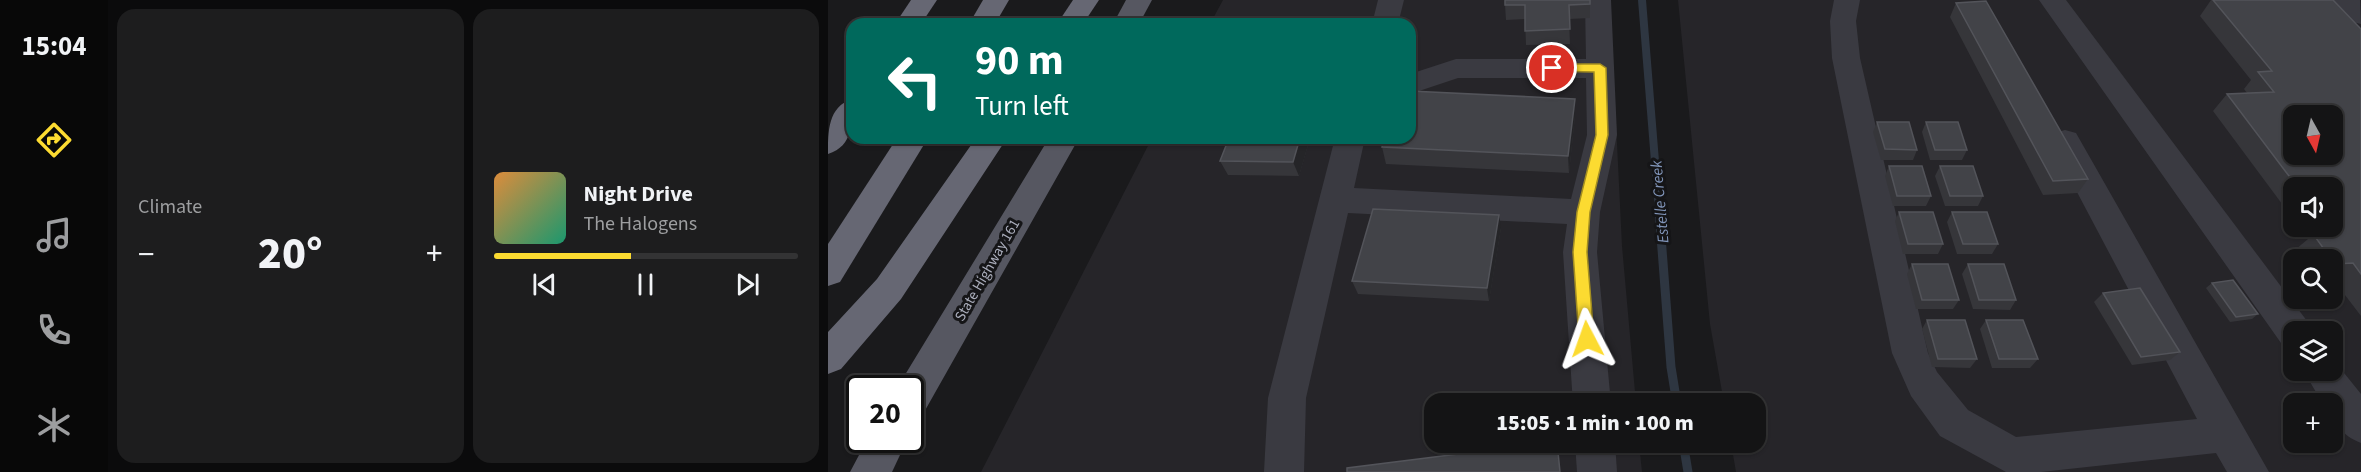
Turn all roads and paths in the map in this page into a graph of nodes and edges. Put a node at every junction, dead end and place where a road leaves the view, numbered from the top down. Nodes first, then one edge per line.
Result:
1 (924, 0) edge
2 (996, 0) edge
3 (1086, 0) edge
4 (1139, 0) edge
5 (1390, 0) edge
6 (1598, 0) edge
7 (1846, 0) edge
8 (2052, 0) edge
9 (2345, 0) edge
10 (2361, 16) edge
11 (913, 18) edge
12 (986, 18) edge
13 (1074, 18) edge
14 (1129, 18) edge
15 (1386, 18) edge
16 (1600, 68) junction
17 (1416, 82) edge
18 (2049, 114) edge
19 (846, 118) edge
20 (828, 143) edge
21 (910, 144) edge
22 (988, 144) edge
23 (1060, 144) edge
24 (1349, 144) edge
25 (1336, 200) junction
26 (1584, 212) junction
27 (828, 272) edge
28 (2286, 321) edge
29 (828, 358) edge
30 (924, 378) edge
31 (2329, 381) edge
32 (1591, 393) edge
33 (2361, 425) edge
34 (2226, 434) junction
35 (881, 453) edge
36 (1596, 453) edge
37 (870, 472) edge
38 (1284, 472) edge
39 (1598, 472) edge
40 (2249, 472) edge

1 - 11 highway
2 - 12 highway
3 - 13 highway
4 - 14 main road
5 - 15 lane
6 - 16 lane
7 - 34 lane
8 - 28 lane
9 - 10 lane
16 - 17 lane
16 - 26 lane
18 - 34 lane
19 - 20 highway
21 - 27 highway
22 - 29 highway
23 - 30 main road, State Highway 161
24 - 25 lane
25 - 26 lane
25 - 38 lane
26 - 32 lane
31 - 33 lane
34 - 40 lane
35 - 37 main road
36 - 39 lane

